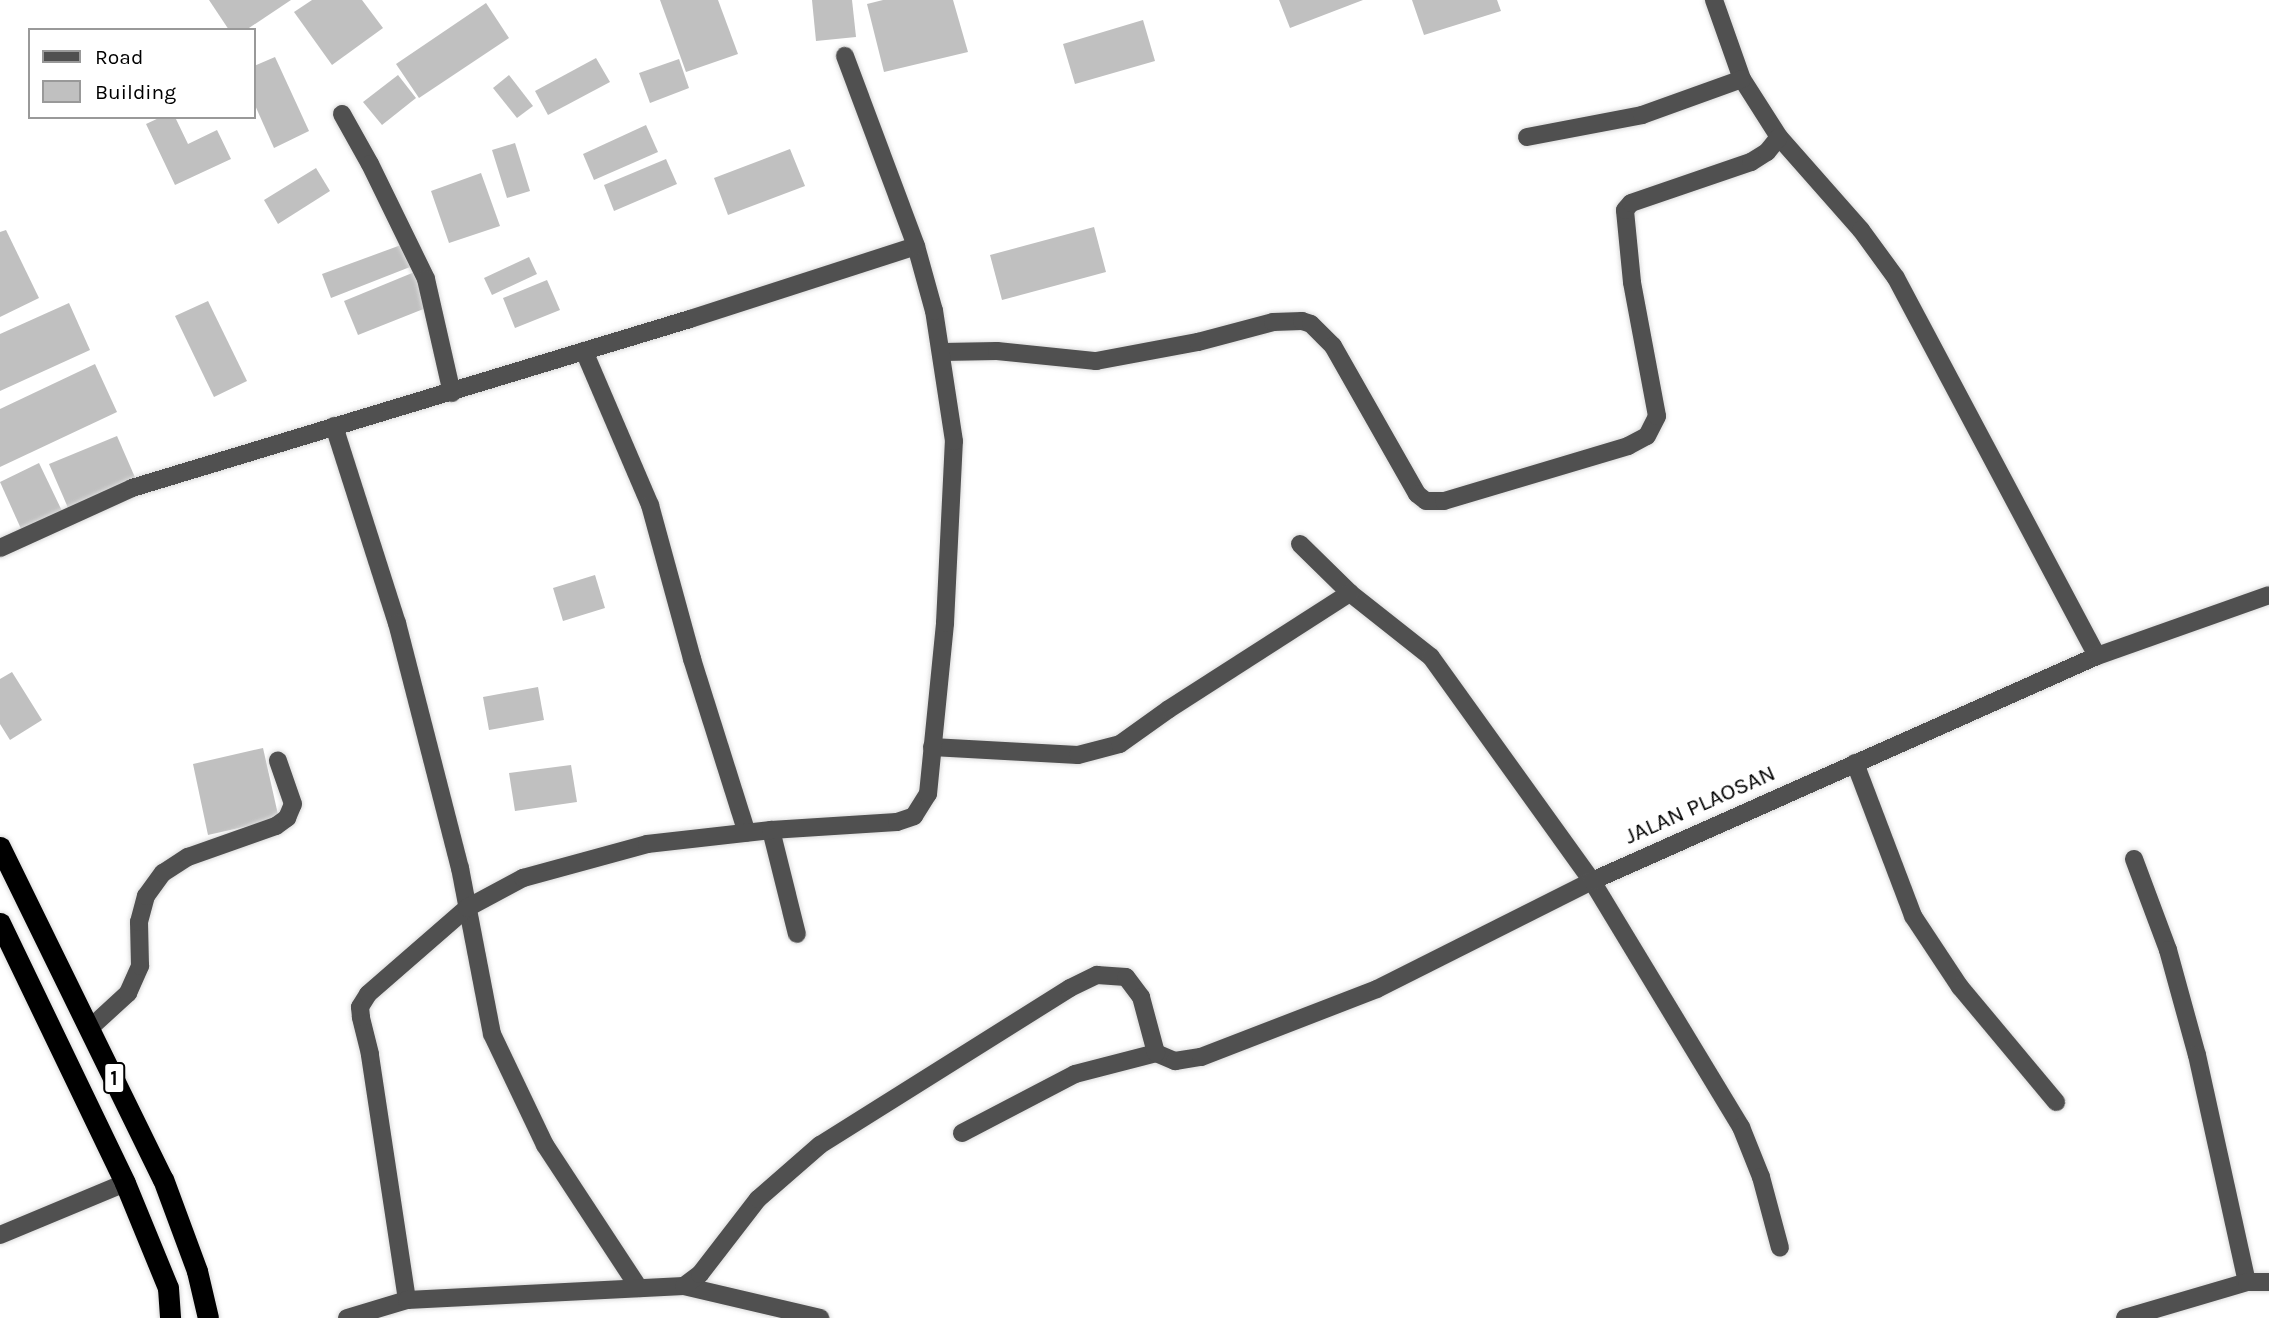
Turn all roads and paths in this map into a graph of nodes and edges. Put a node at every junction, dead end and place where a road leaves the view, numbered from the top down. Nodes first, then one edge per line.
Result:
1 (1716, 1) edge
2 (845, 56) dead end
3 (1742, 79) junction
4 (342, 114) dead end
5 (1527, 136) dead end
6 (1779, 137) junction
7 (916, 246) junction
8 (584, 351) junction
9 (942, 352) junction
10 (452, 393) junction
11 (334, 426) junction
12 (1300, 544) dead end
13 (0, 548) edge
14 (1350, 593) junction
15 (2269, 595) edge
16 (2097, 656) junction
17 (932, 747) junction
18 (278, 761) dead end
19 (1855, 763) junction
20 (771, 830) junction
21 (747, 833) junction
22 (0, 847) edge
23 (2134, 859) dead end
24 (1592, 881) junction
25 (467, 908) junction
26 (0, 923) edge
27 (797, 934) dead end
28 (90, 1028) junction
29 (1156, 1053) junction
30 (2056, 1102) dead end
31 (962, 1133) dead end
32 (125, 1182) junction
33 (0, 1235) edge
34 (1780, 1248) dead end
35 (2247, 1282) junction
36 (2269, 1282) edge
37 (684, 1286) junction
38 (639, 1288) junction
39 (407, 1300) junction
40 (170, 1318) edge
41 (208, 1318) edge
42 (347, 1318) edge
43 (820, 1318) edge
44 (2125, 1318) edge

1 - 3 street
2 - 7 street
3 - 5 street
3 - 6 street
4 - 10 street
6 - 9 street
6 - 16 street
7 - 8 street
7 - 9 street
8 - 10 street
8 - 21 street
9 - 17 street
10 - 11 street
11 - 13 street
11 - 25 street
12 - 14 street
14 - 17 street
14 - 24 street
15 - 16 street, JALAN PLAOSAN
16 - 19 street, JALAN PLAOSAN
17 - 20 street
18 - 28 street
19 - 24 street, JALAN PLAOSAN
19 - 30 street
20 - 21 street
20 - 27 street
21 - 25 street
22 - 28 highway, 1
23 - 35 street
24 - 29 street, JALAN PLAOSAN
24 - 34 street
25 - 38 street
25 - 39 street
26 - 32 highway, 1
28 - 41 highway, 1
29 - 31 street
29 - 37 street
32 - 33 street
32 - 40 highway, 1
35 - 36 street
35 - 44 street
37 - 38 street
37 - 43 street
38 - 39 street
39 - 42 street

